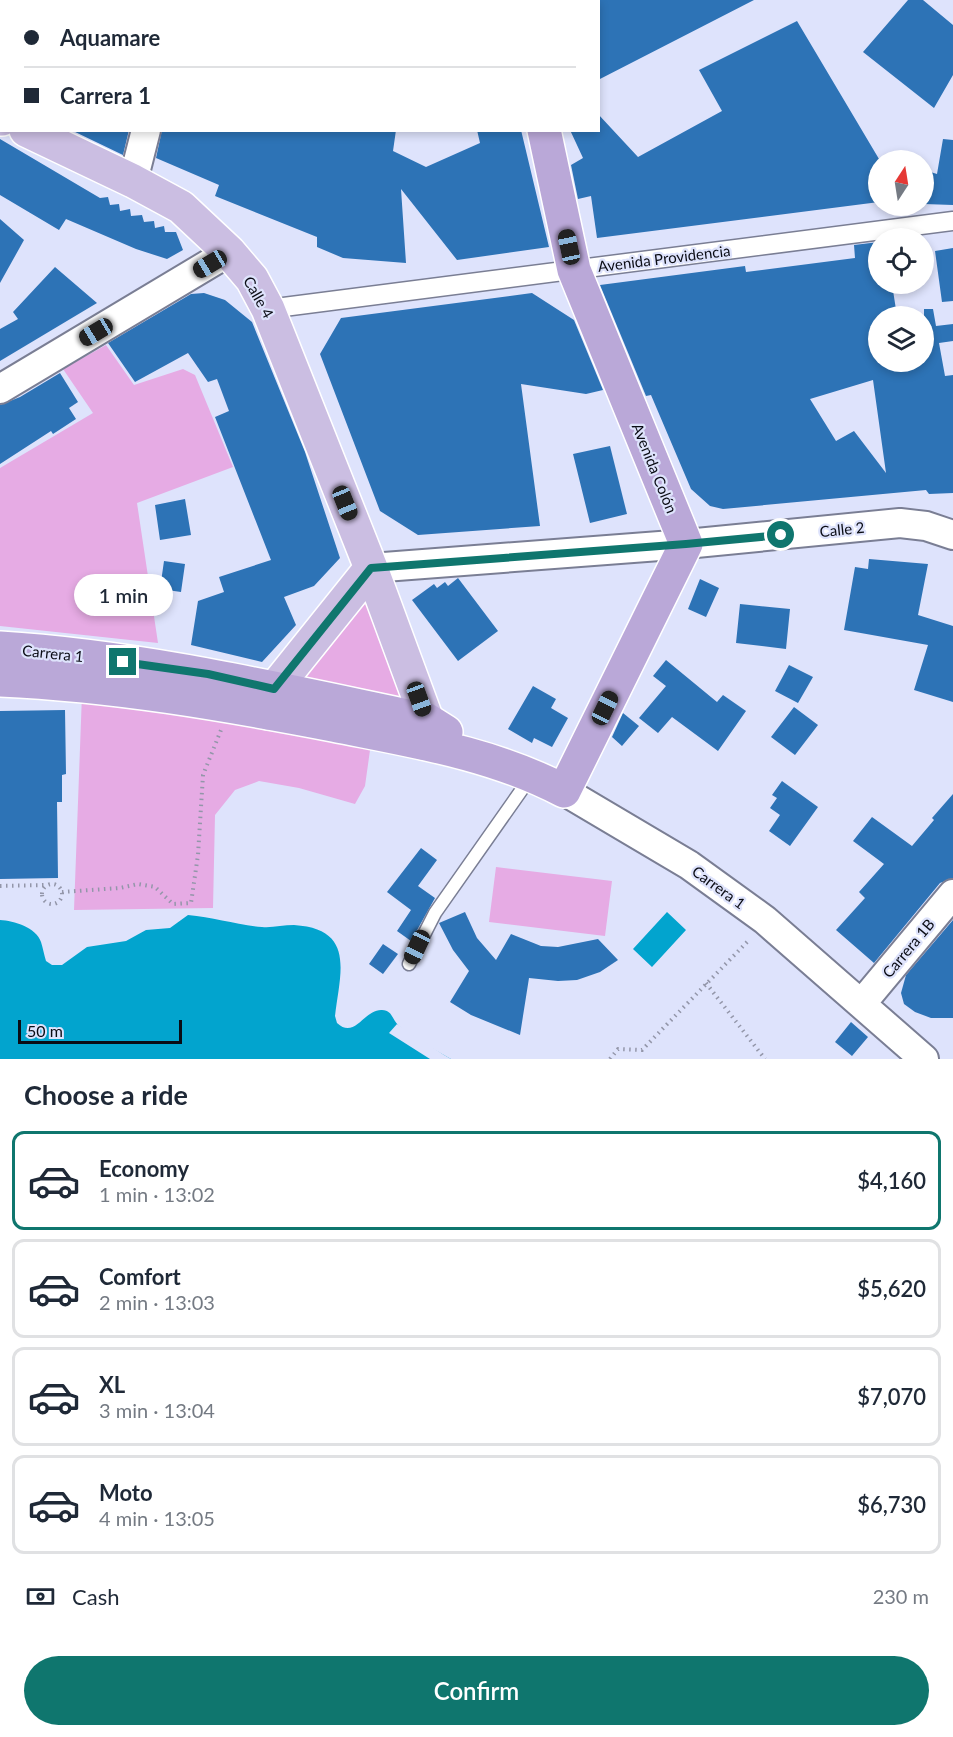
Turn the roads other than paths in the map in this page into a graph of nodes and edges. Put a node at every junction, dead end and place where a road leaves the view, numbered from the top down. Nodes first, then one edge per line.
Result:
1 (30, 132) edge
2 (145, 132) edge
3 (544, 132) edge
4 (133, 180) junction
5 (953, 221) edge
6 (229, 252) junction
7 (574, 270) junction
8 (268, 309) junction
9 (0, 389) edge
10 (953, 535) edge
11 (686, 544) junction
12 (371, 568) junction
13 (0, 648) edge
14 (0, 680) edge
15 (272, 701) junction
16 (425, 732) junction
17 (533, 774) junction
18 (564, 791) junction
19 (953, 894) edge
20 (409, 964) dead end
21 (862, 1003) junction
22 (924, 1059) edge

1 - 4 main road, Calle 4
2 - 4 street
3 - 7 highway, Avenida Colón
4 - 6 main road, Calle 4
5 - 7 street, Avenida Providencia
6 - 8 main road, Calle 4
6 - 9 street
7 - 8 street, Avenida Providencia
7 - 11 highway, Avenida Colón
8 - 12 main road, Calle 4
10 - 11 street, Calle 2
11 - 12 street, Calle 2
11 - 18 highway
12 - 15 main road
12 - 16 main road, Calle 4
13 - 15 highway, Carrera 1
14 - 15 highway, Carrera 1
15 - 16 highway, Carrera 1
16 - 17 highway, Carrera 1
17 - 18 highway, Carrera 1
17 - 20 lane
18 - 21 street, Carrera 1
19 - 21 street, Carrera 1B
21 - 22 street, Carrera 1

